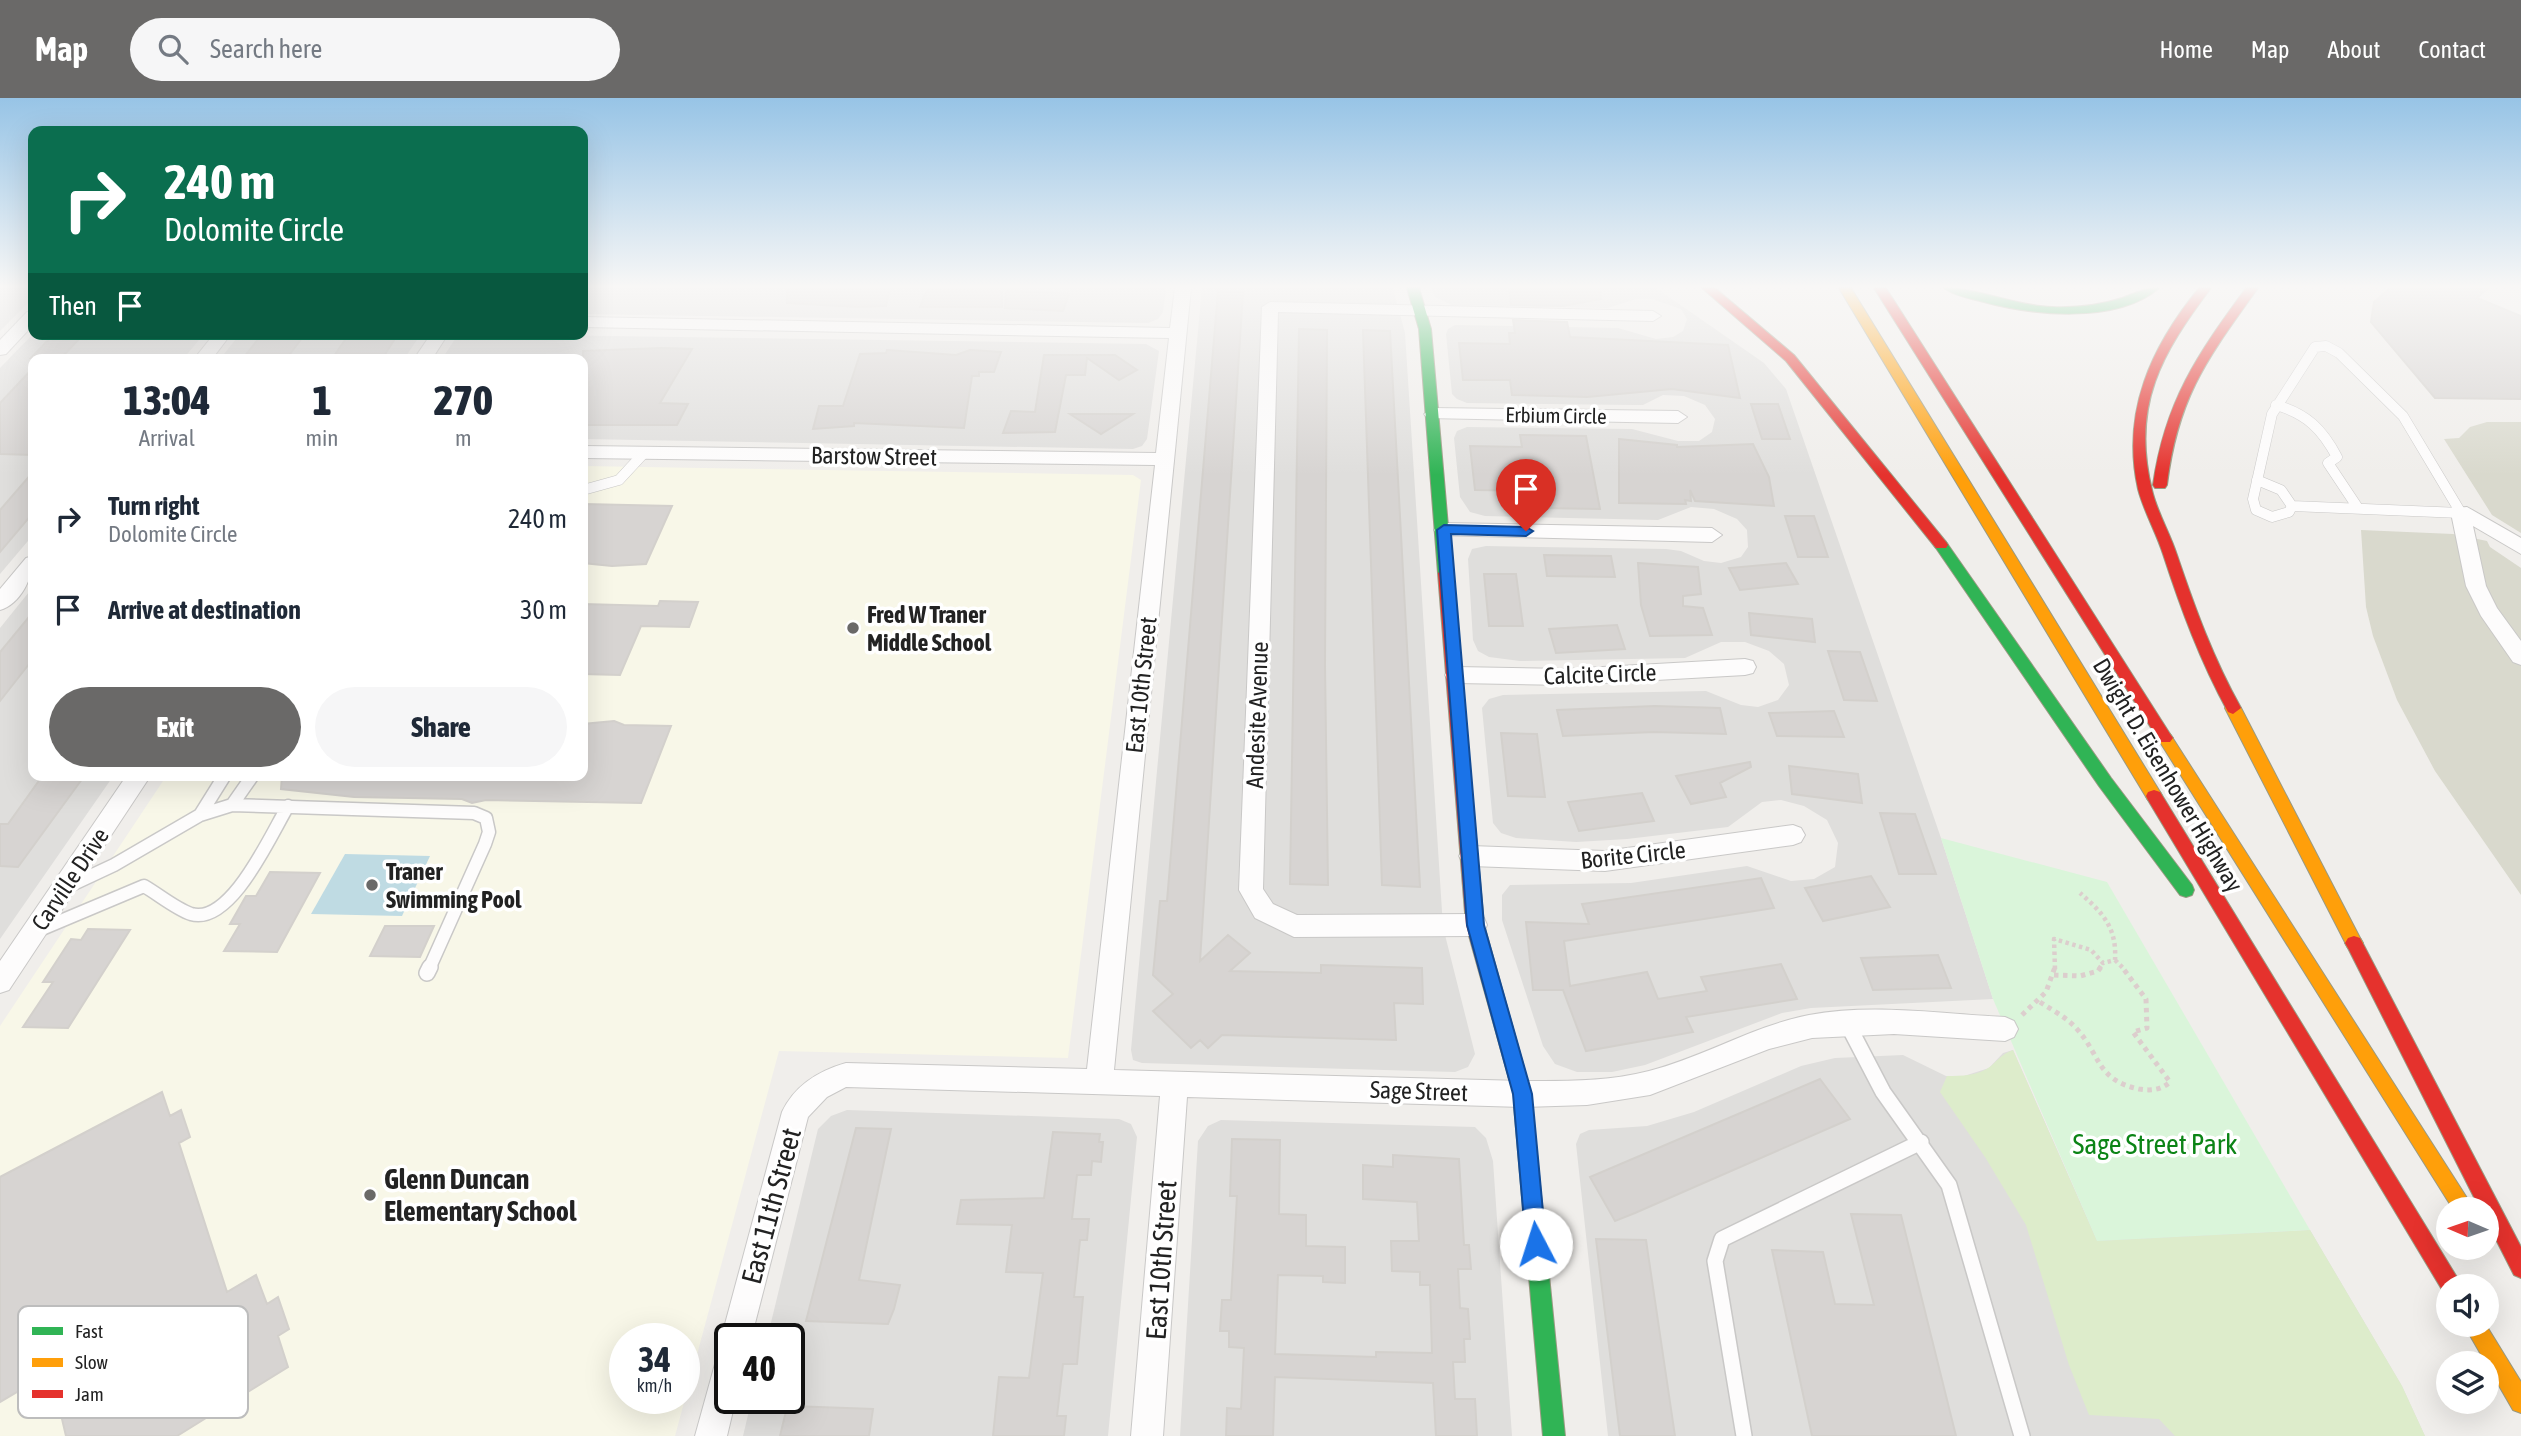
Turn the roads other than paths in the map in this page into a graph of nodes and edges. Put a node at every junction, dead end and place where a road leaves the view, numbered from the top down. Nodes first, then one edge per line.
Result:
1 (1176, 350) edge
2 (1269, 350) edge
3 (1426, 350) edge
4 (1782, 350) edge
5 (1884, 350) edge
6 (1920, 350) edge
7 (2158, 350) edge
8 (2207, 350) edge
9 (2312, 350) edge
10 (2336, 350) edge
11 (2276, 405) junction
12 (1433, 414) junction
13 (1678, 417) dead end
14 (588, 452) edge
15 (644, 453) junction
16 (1166, 459) junction
17 (2257, 480) junction
18 (588, 490) edge
19 (2292, 506) junction
20 (2358, 508) junction
21 (2461, 513) junction
22 (1444, 530) junction
23 (1712, 535) dead end
24 (2164, 536) junction
25 (2521, 547) edge
26 (28, 569) edge
27 (0, 603) edge
28 (2521, 657) edge
29 (1745, 667) dead end
30 (1456, 675) junction
31 (136, 781) edge
32 (221, 781) edge
33 (249, 781) edge
34 (232, 805) junction
35 (288, 806) junction
36 (200, 815) junction
37 (1793, 835) dead end
38 (1471, 856) junction
39 (64, 888) junction
40 (2193, 898) dead end
41 (2209, 918) dead end
42 (1475, 925) junction
43 (34, 932) junction
44 (427, 972) dead end
45 (0, 982) edge
46 (2271, 990) junction
47 (1847, 1022) junction
48 (2005, 1028) road end
49 (1099, 1082) junction
50 (824, 1083) joint
51 (1174, 1084) junction
52 (1522, 1094) junction
53 (1921, 1142) junction
54 (2456, 1197) edge
55 (2521, 1268) edge
56 (2444, 1274) edge
57 (740, 1323) edge
58 (2481, 1337) edge
59 (2521, 1402) edge
60 (717, 1414) edge
61 (711, 1436) edge
62 (1147, 1436) edge
63 (1554, 1436) edge
64 (1744, 1436) edge
65 (2022, 1436) edge

1 - 16 street, East 10th Street
2 - 42 street, Andesite Avenue
3 - 12 main road
4 - 40 main road
5 - 46 main road, Dwight D. Eisenhower Highway
6 - 54 main road, Dwight D. Eisenhower Highway
7 - 24 main road
8 - 24 main road
9 - 11 lane
10 - 21 lane
11 - 17 lane
11 - 20 lane
12 - 13 street, Erbium Circle
12 - 22 main road
14 - 15 street, Barstow Street
15 - 16 street, Barstow Street
15 - 18 lane
16 - 49 street, East 10th Street
17 - 19 lane
17 - 19 lane
19 - 20 lane
20 - 21 lane
21 - 25 street
21 - 28 street
22 - 23 street
22 - 30 main road
24 - 55 main road
26 - 27 street
29 - 30 street, Calcite Circle
30 - 38 main road
31 - 39 street, Carville Drive
32 - 36 lane
33 - 34 lane
34 - 35 lane
34 - 36 lane
35 - 43 lane
35 - 44 lane
36 - 39 lane
37 - 38 street, Borite Circle
38 - 42 main road
39 - 43 street, Carville Drive
41 - 46 main road
42 - 52 main road
43 - 45 street, Carville Drive
46 - 56 main road, Dwight D. Eisenhower Highway
47 - 48 street, Sage Street
47 - 52 street, Sage Street
47 - 53 lane
49 - 50 street, Sage Street
49 - 51 street, Sage Street
50 - 57 street, East 11th Street
51 - 52 street, Sage Street
51 - 62 street, East 10th Street
52 - 63 main road
53 - 64 lane
53 - 65 lane
58 - 59 main road
60 - 61 street

